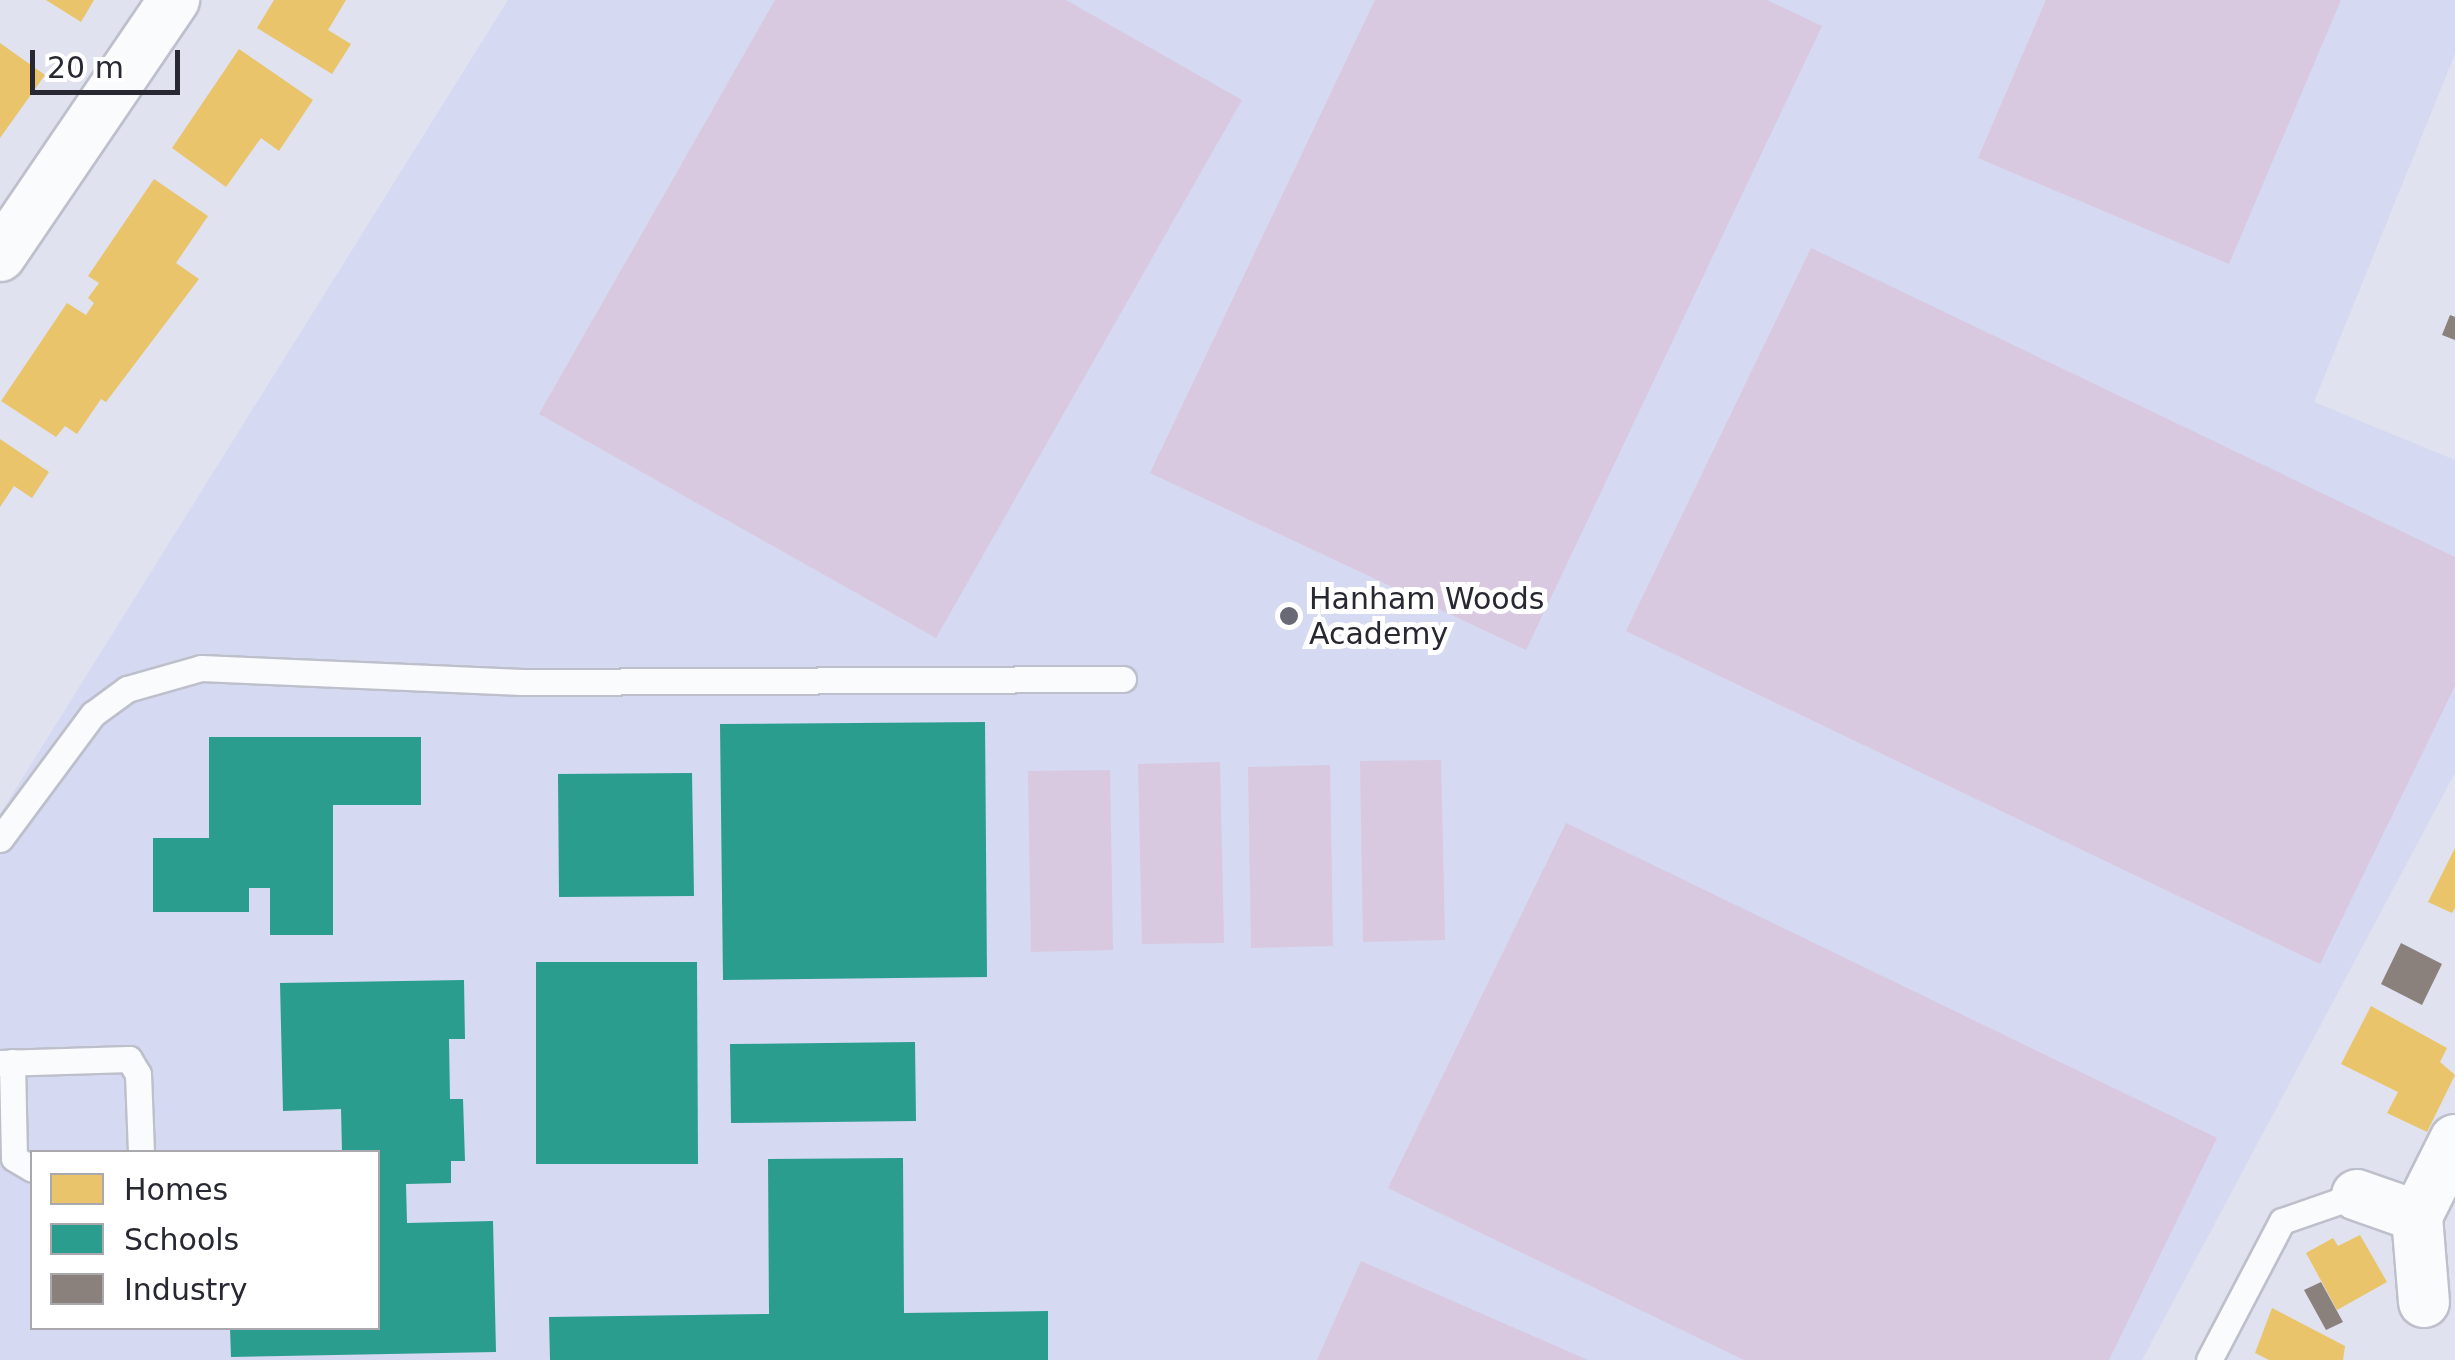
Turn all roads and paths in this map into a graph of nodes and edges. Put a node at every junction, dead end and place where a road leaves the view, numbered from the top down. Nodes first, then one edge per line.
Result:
1 (174, 0) edge
2 (0, 256) edge
3 (1123, 679) dead end
4 (0, 840) edge
5 (6, 1063) edge
6 (2455, 1140) edge
7 (140, 1150) edge
8 (30, 1168) edge
9 (2357, 1196) joint
10 (2417, 1216) junction
11 (2424, 1302) dead end
12 (2209, 1360) edge

1 - 2 street
3 - 4 lane
5 - 7 lane
5 - 8 lane
6 - 10 street
9 - 10 street
9 - 12 lane
10 - 11 street

